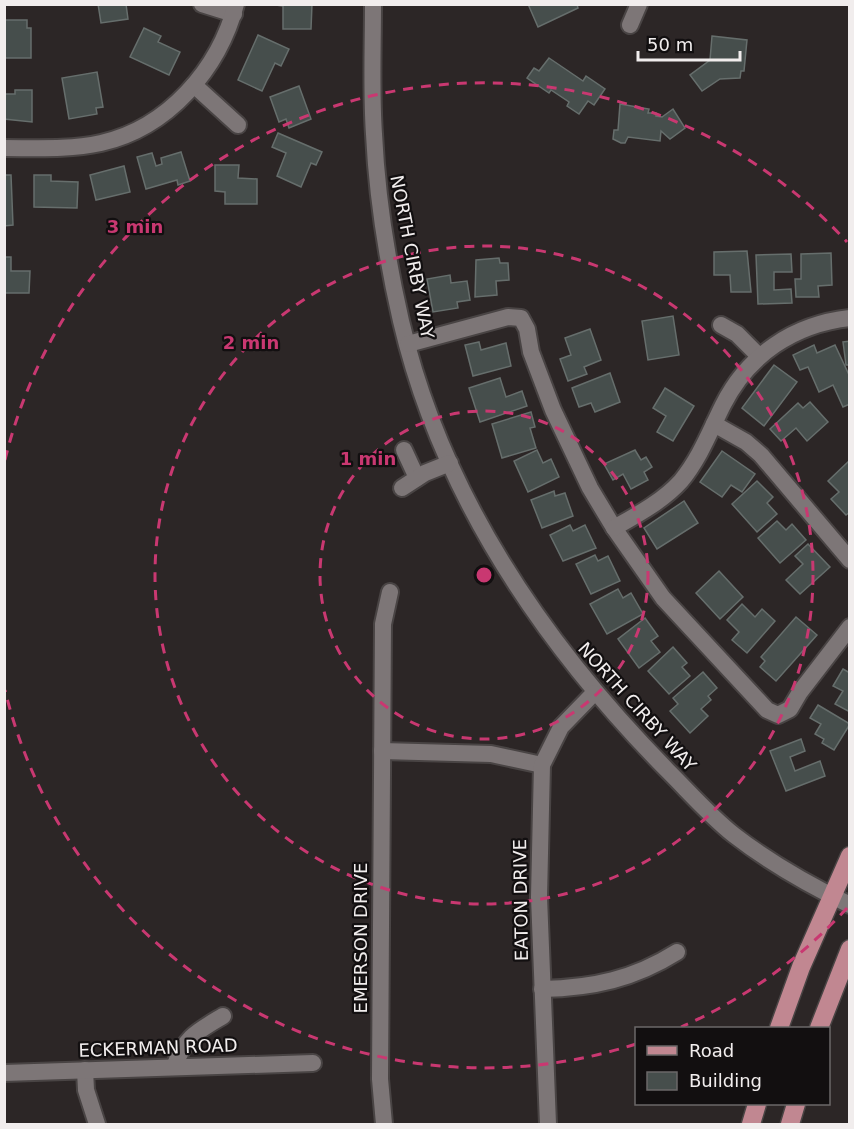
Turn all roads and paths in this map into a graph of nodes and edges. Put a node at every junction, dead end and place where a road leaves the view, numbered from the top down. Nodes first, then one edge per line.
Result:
1 (202, 4) edge
2 (373, 4) edge
3 (639, 4) edge
4 (235, 9) edge
5 (630, 25) dead end
6 (194, 86) junction
7 (238, 125) dead end
8 (4, 148) edge
9 (849, 318) edge
10 (721, 326) dead end
11 (408, 344) junction
12 (759, 356) junction
13 (714, 424) junction
14 (404, 450) dead end
15 (450, 463) junction
16 (417, 478) junction
17 (402, 488) dead end
18 (614, 528) junction
19 (849, 560) edge
20 (390, 592) dead end
21 (849, 627) edge
22 (594, 693) junction
23 (382, 751) junction
24 (542, 765) junction
25 (849, 856) edge
26 (832, 896) junction
27 (849, 905) edge
28 (849, 949) edge
29 (677, 952) dead end
30 (542, 989) junction
31 (224, 1016) dead end
32 (780, 1027) edge
33 (820, 1027) edge
34 (313, 1063) dead end
35 (174, 1067) junction
36 (85, 1070) junction
37 (4, 1073) edge
38 (757, 1105) edge
39 (796, 1105) edge
40 (97, 1125) edge
41 (384, 1125) edge
42 (548, 1125) edge
43 (751, 1125) edge
44 (790, 1125) edge

1 - 4 street
2 - 11 street, NORTH CIRBY WAY
3 - 5 street
4 - 6 street
6 - 7 street
6 - 8 street
9 - 12 street
10 - 12 street
11 - 15 street, NORTH CIRBY WAY
11 - 18 street
12 - 13 street
13 - 18 street
13 - 19 street
14 - 16 street
15 - 16 street
15 - 22 street, NORTH CIRBY WAY
16 - 17 street
18 - 21 street
20 - 23 street, EMERSON DRIVE
22 - 24 street, EATON DRIVE
22 - 26 street, NORTH CIRBY WAY
23 - 24 street
23 - 41 street, EMERSON DRIVE
24 - 30 street, EATON DRIVE
25 - 26 main road
26 - 27 street, NORTH CIRBY WAY
26 - 32 main road
28 - 33 main road
29 - 30 street
30 - 42 street, EATON DRIVE
31 - 35 street
34 - 35 street, ECKERMAN ROAD
35 - 36 street, ECKERMAN ROAD
36 - 37 street, ECKERMAN ROAD
36 - 40 street
38 - 43 main road
39 - 44 main road

